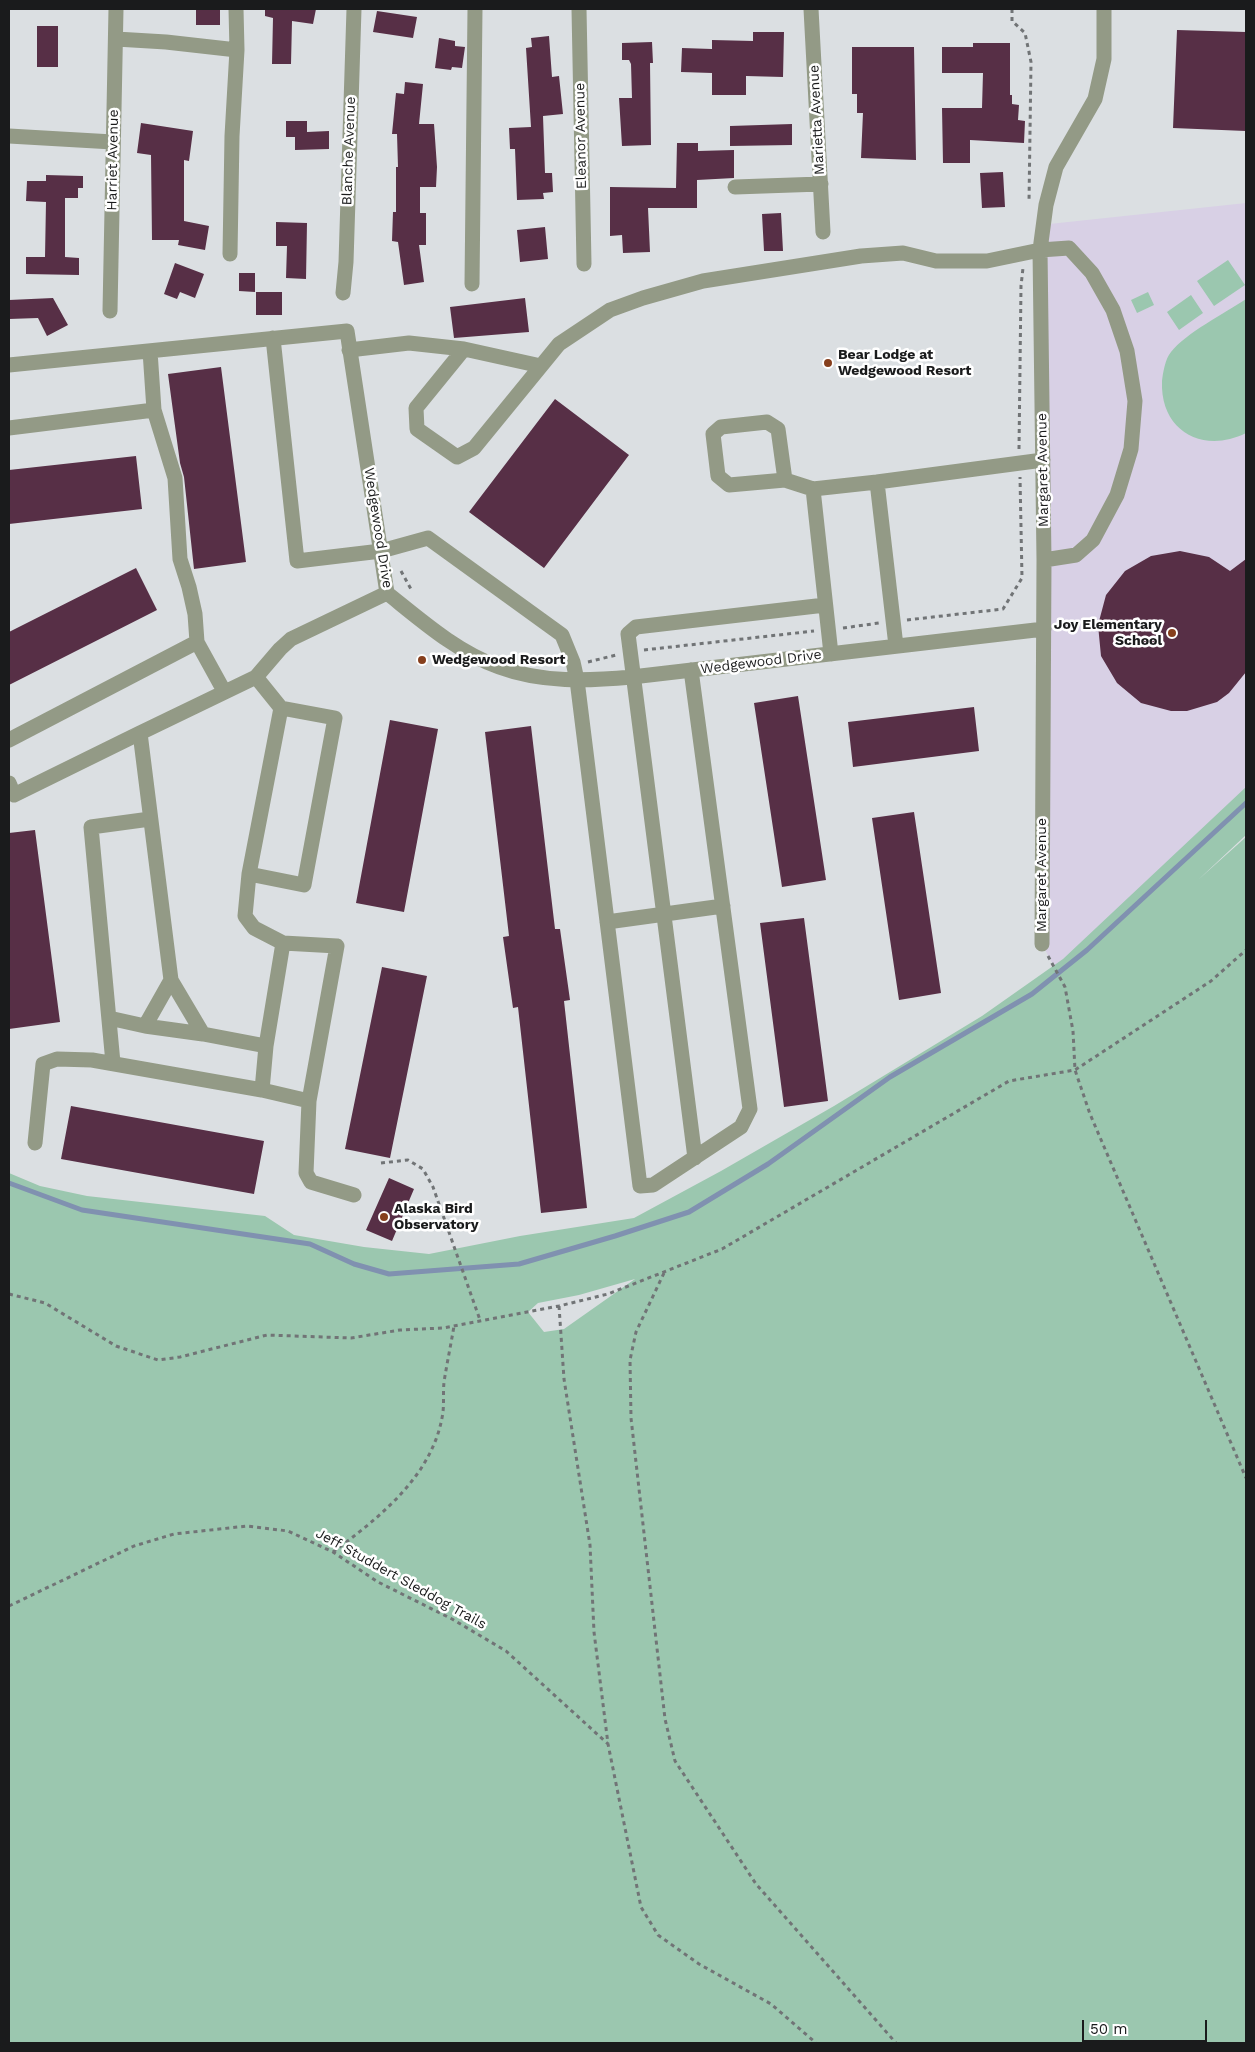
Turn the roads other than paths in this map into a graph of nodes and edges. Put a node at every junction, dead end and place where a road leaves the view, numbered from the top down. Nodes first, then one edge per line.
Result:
1 (116, 9) edge
2 (236, 9) edge
3 (354, 9) edge
4 (475, 9) edge
5 (579, 9) edge
6 (811, 9) edge
7 (1104, 9) edge
8 (116, 39) junction
9 (238, 50) junction
10 (9, 136) edge
11 (113, 142) junction
12 (821, 184) junction
13 (735, 187) dead end
14 (823, 232) dead end
15 (1033, 251) junction
16 (230, 254) dead end
17 (584, 264) dead end
18 (472, 284) dead end
19 (343, 293) dead end
20 (110, 311) dead end
21 (273, 338) junction
22 (464, 349) junction
23 (349, 350) junction
24 (150, 351) junction
25 (9, 365) edge
26 (541, 366) junction
27 (154, 410) junction
28 (9, 428) edge
29 (1043, 460) junction
30 (785, 480) junction
31 (877, 482) junction
32 (813, 489) junction
33 (385, 549) junction
34 (1044, 560) junction
35 (387, 593) junction
36 (824, 605) junction
37 (1044, 629) junction
38 (197, 642) junction
39 (896, 646) junction
40 (831, 654) junction
41 (691, 670) junction
42 (256, 677) junction
43 (632, 677) junction
44 (577, 680) junction
45 (224, 691) junction
46 (280, 708) junction
47 (140, 733) junction
48 (9, 740) edge
49 (11, 792) edge
50 (150, 819) junction
51 (249, 874) junction
52 (723, 906) junction
53 (664, 914) junction
54 (607, 922) junction
55 (283, 943) junction
56 (1042, 944) dead end
57 (171, 980) junction
58 (109, 1018) junction
59 (145, 1026) junction
60 (203, 1034) junction
61 (266, 1046) junction
62 (113, 1063) junction
63 (262, 1090) junction
64 (309, 1101) junction
65 (35, 1143) dead end
66 (694, 1158) junction
67 (354, 1195) dead end

1 - 8 street, Harriet Avenue
2 - 9 street
3 - 19 street, Blanche Avenue
4 - 18 street
5 - 17 street, Eleanor Avenue
6 - 12 street, Marietta Avenue
7 - 15 street, Margaret Avenue
8 - 9 street
8 - 11 street, Harriet Avenue
9 - 16 street
10 - 11 street
11 - 20 street, Harriet Avenue
12 - 13 street
12 - 14 street, Marietta Avenue
15 - 26 street
15 - 29 street, Margaret Avenue
15 - 34 street
21 - 23 street, Wedgewood Drive
21 - 24 street, Wedgewood Drive
21 - 33 street
22 - 23 street
22 - 26 street
22 - 26 street
23 - 33 street, Wedgewood Drive
24 - 25 street, Wedgewood Drive
24 - 27 street
27 - 28 street
27 - 38 street
29 - 31 street
29 - 34 street, Margaret Avenue
30 - 30 street
30 - 32 street
31 - 32 street
31 - 39 street
32 - 36 street
33 - 35 street, Wedgewood Drive
33 - 44 street
34 - 37 street, Margaret Avenue
35 - 42 street
35 - 44 street, Wedgewood Drive
36 - 40 street
36 - 43 street
37 - 39 street, Wedgewood Drive
37 - 56 street, Margaret Avenue
38 - 45 street
38 - 48 street
39 - 40 street, Wedgewood Drive
40 - 41 street, Wedgewood Drive
41 - 43 street, Wedgewood Drive
41 - 52 street
42 - 45 street
42 - 46 street
43 - 44 street, Wedgewood Drive
43 - 53 street
44 - 54 street
45 - 47 street
46 - 51 street
46 - 51 street
47 - 49 street
47 - 50 street
50 - 57 street
50 - 58 street
51 - 55 street
52 - 53 street
52 - 66 street
53 - 54 street
53 - 66 street
54 - 66 street
55 - 61 street
55 - 64 street
57 - 59 street
57 - 60 street
58 - 59 street
58 - 62 street
59 - 60 street
60 - 61 street
61 - 63 street
62 - 63 street
62 - 65 street
63 - 64 street
64 - 67 street

